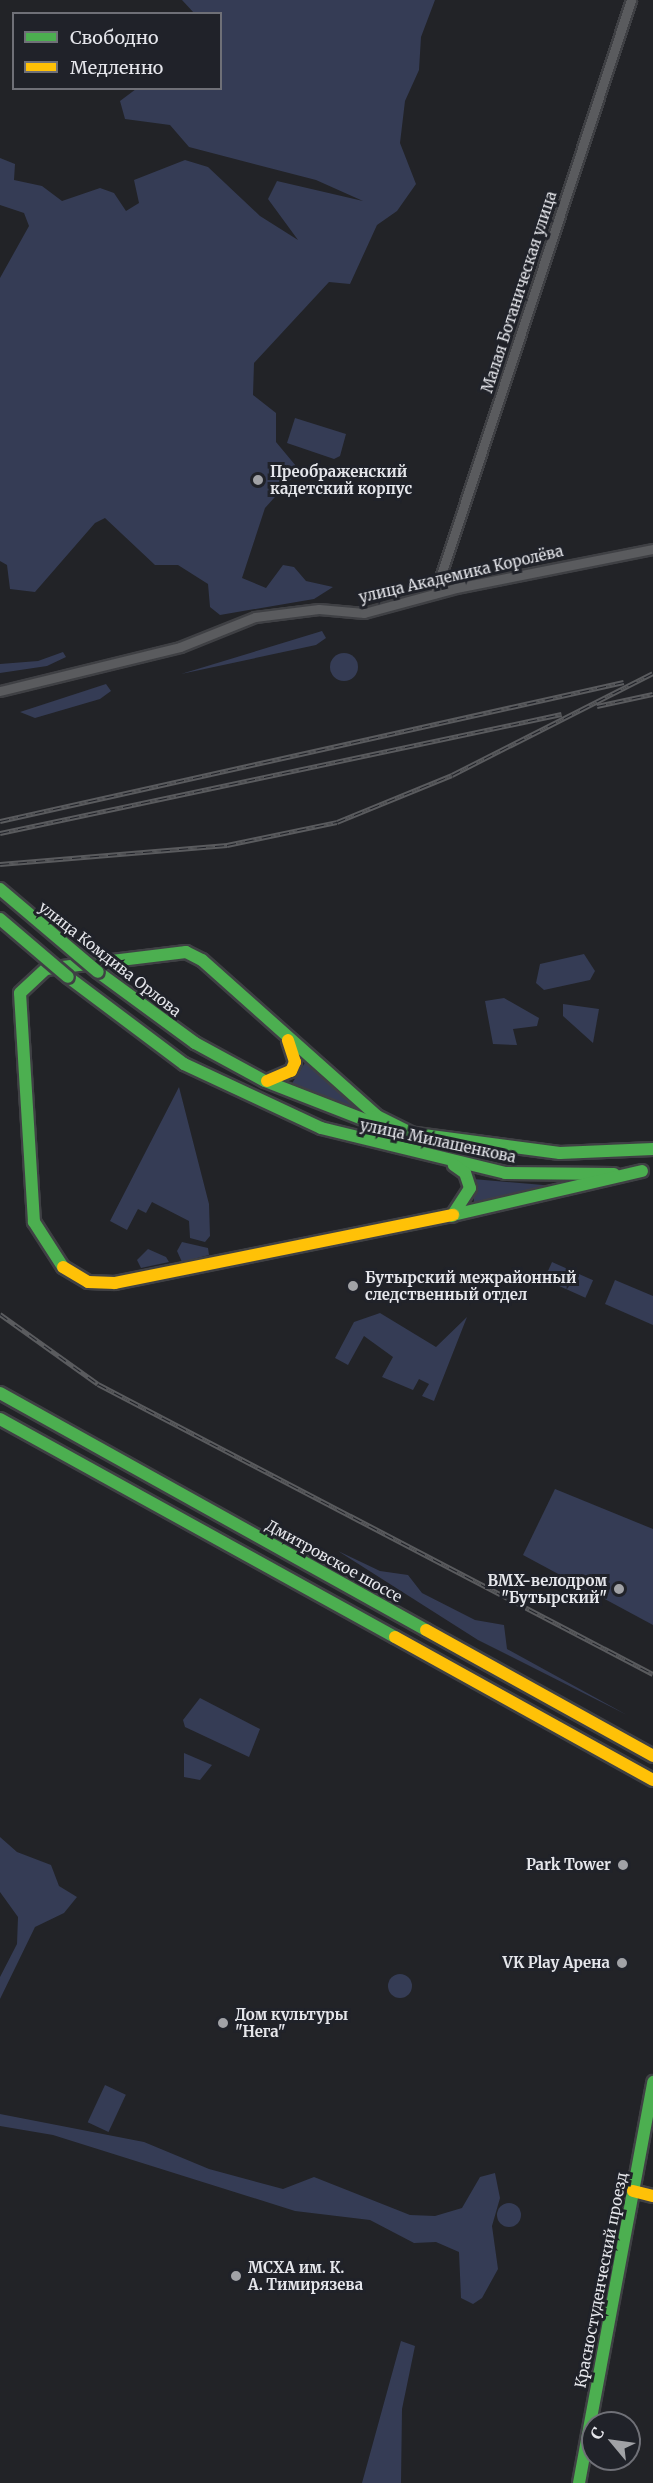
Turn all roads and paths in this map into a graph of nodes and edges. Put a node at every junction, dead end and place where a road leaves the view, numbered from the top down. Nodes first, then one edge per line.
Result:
1 (631, 0) edge
2 (653, 549) edge
3 (435, 593) junction
4 (0, 691) edge
5 (0, 889) edge
6 (0, 919) edge
7 (288, 1039) junction
8 (236, 1065) joint
9 (265, 1081) junction
10 (416, 1135) junction
11 (653, 1149) edge
12 (448, 1162) junction
13 (648, 1170) edge
14 (451, 1217) junction
15 (0, 1393) edge
16 (0, 1419) edge
17 (653, 1756) edge
18 (653, 1780) edge
19 (653, 2082) edge
20 (633, 2192) junction
21 (653, 2196) edge
22 (579, 2483) edge

1 - 3 street, Малая Ботаническая улица
2 - 3 street, улица Академика Королёва
3 - 4 street, улица Академика Королёва
5 - 8 main road, улица Комдива Орлова, bridge
6 - 12 main road, улица Милашенкова, bridge
7 - 9 main road
7 - 10 main road
7 - 14 main road
8 - 9 main road, улица Милашенкова
9 - 10 main road, улица Милашенкова
10 - 11 main road, улица Милашенкова
12 - 13 main road, улица Милашенкова
12 - 14 main road
13 - 14 main road
15 - 17 main road, Дмитровское шоссе
16 - 18 main road
19 - 20 main road, Красностуденческий проезд
20 - 21 main road
20 - 22 main road, Красностуденческий проезд

